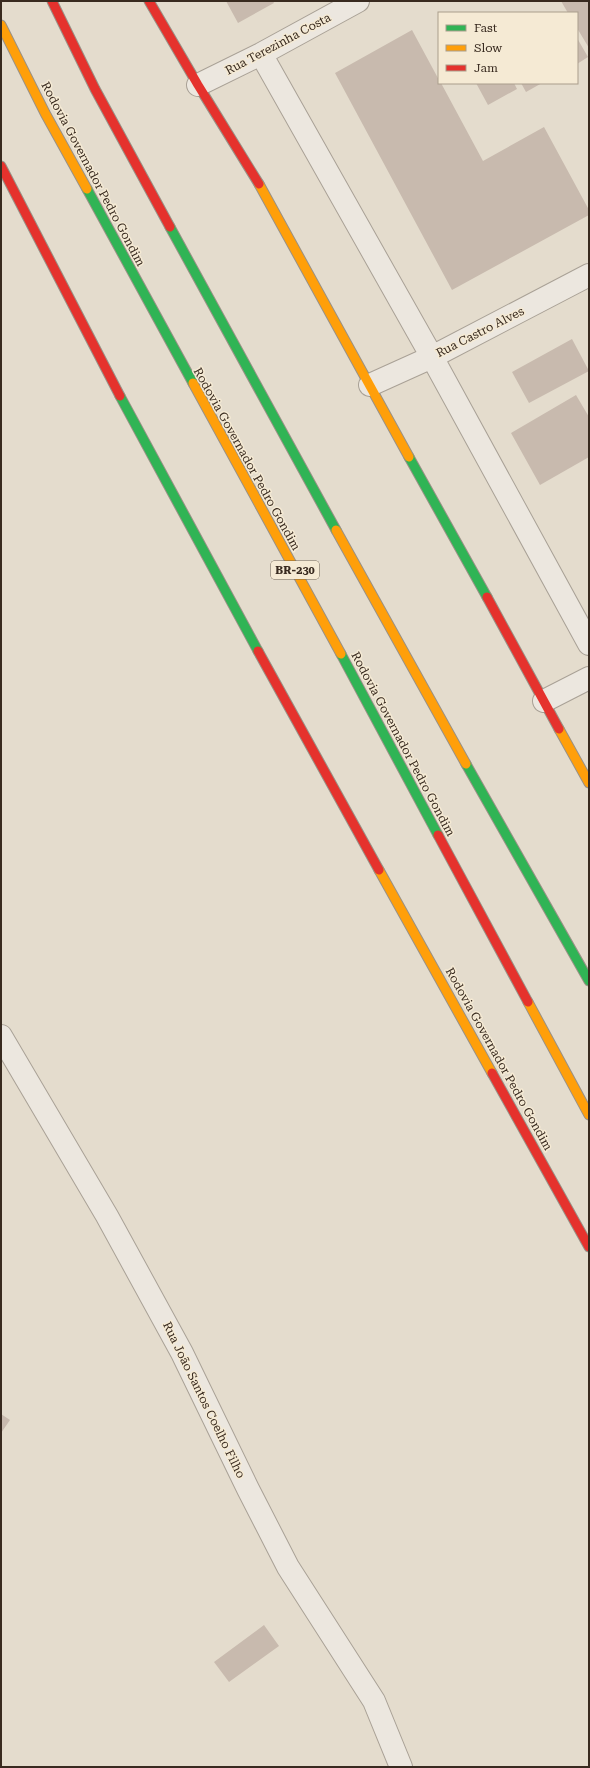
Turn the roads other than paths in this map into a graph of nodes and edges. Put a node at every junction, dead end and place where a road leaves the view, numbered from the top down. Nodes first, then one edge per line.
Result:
1 (52, 1) edge
2 (149, 1) edge
3 (358, 1) edge
4 (1, 25) edge
5 (261, 54) junction
6 (198, 85) junction
7 (1, 166) edge
8 (589, 276) edge
9 (432, 357) junction
10 (370, 385) junction
11 (589, 644) edge
12 (589, 678) edge
13 (544, 701) junction
14 (589, 783) edge
15 (589, 981) edge
16 (1, 1036) edge
17 (589, 1115) edge
18 (589, 1247) edge
19 (401, 1767) edge

1 - 15 main road
2 - 6 main road
3 - 5 street, Rua Terezinha Costa
4 - 17 main road, Rodovia Governador Pedro Gondim / BR-230
5 - 6 street, Rua Terezinha Costa
5 - 9 street
6 - 10 main road
7 - 18 main road, Rodovia Governador Pedro Gondim
8 - 9 street, Rua Castro Alves
9 - 10 street, Rua Castro Alves
9 - 11 street
10 - 13 main road
12 - 13 street
13 - 14 main road
16 - 19 street, Rua João Santos Coelho Filho

